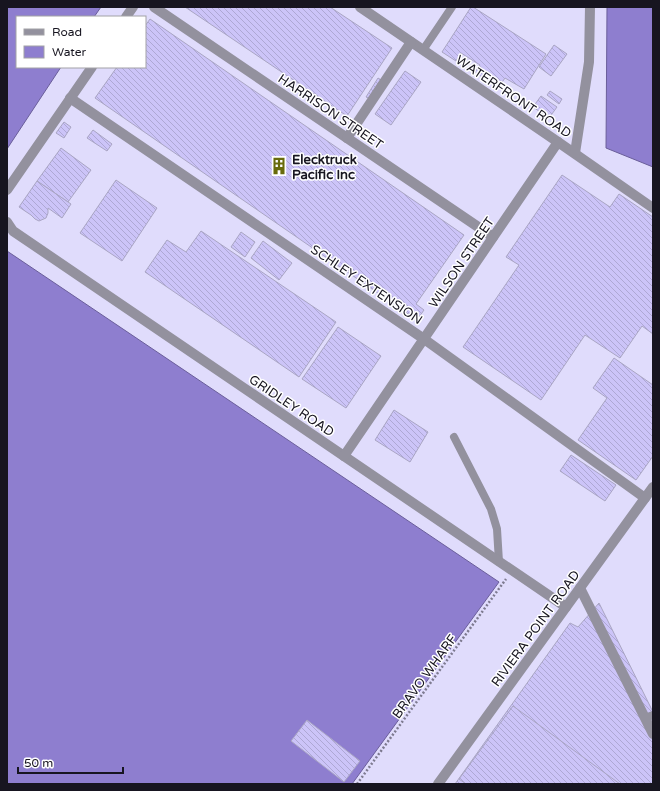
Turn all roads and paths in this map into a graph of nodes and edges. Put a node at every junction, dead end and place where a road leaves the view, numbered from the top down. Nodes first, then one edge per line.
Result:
1 (133, 7) edge
2 (154, 7) edge
3 (360, 7) edge
4 (452, 7) edge
5 (590, 7) edge
6 (127, 16) edge
7 (411, 42) junction
8 (423, 50) junction
9 (91, 68) edge
10 (70, 98) junction
11 (347, 138) junction
12 (558, 142) junction
13 (575, 153) junction
14 (7, 190) edge
15 (653, 208) edge
16 (7, 222) edge
17 (493, 237) junction
18 (424, 339) junction
19 (454, 437) dead end
20 (344, 456) junction
21 (653, 487) edge
22 (645, 498) junction
23 (499, 562) junction
24 (506, 579) dead end
25 (580, 588) junction
26 (566, 607) junction
27 (649, 716) edge
28 (653, 734) edge
29 (357, 784) edge
30 (438, 784) edge

1 - 6 street
2 - 11 street, HARRISON STREET
3 - 7 street, WATERFRONT ROAD
4 - 8 lane
5 - 13 street
7 - 8 street, WATERFRONT ROAD
7 - 11 street
8 - 12 street, WATERFRONT ROAD
9 - 10 street
10 - 14 street
10 - 18 street, SCHLEY EXTENSION
11 - 17 street, HARRISON STREET
12 - 13 street, WATERFRONT ROAD
12 - 17 street, WILSON STREET
13 - 15 street, WATERFRONT ROAD
16 - 20 street, GRIDLEY ROAD
17 - 18 street, WILSON STREET
18 - 20 street, WILSON STREET
18 - 22 street, SCHLEY EXTENSION
19 - 23 lane
20 - 23 street, GRIDLEY ROAD
21 - 22 street, RIVIERA POINT ROAD
22 - 25 street, RIVIERA POINT ROAD
23 - 26 street, GRIDLEY ROAD
24 - 29 path, BRAVO WHARF
25 - 26 street, RIVIERA POINT ROAD
25 - 27 street
26 - 30 street, RIVIERA POINT ROAD
27 - 28 street

